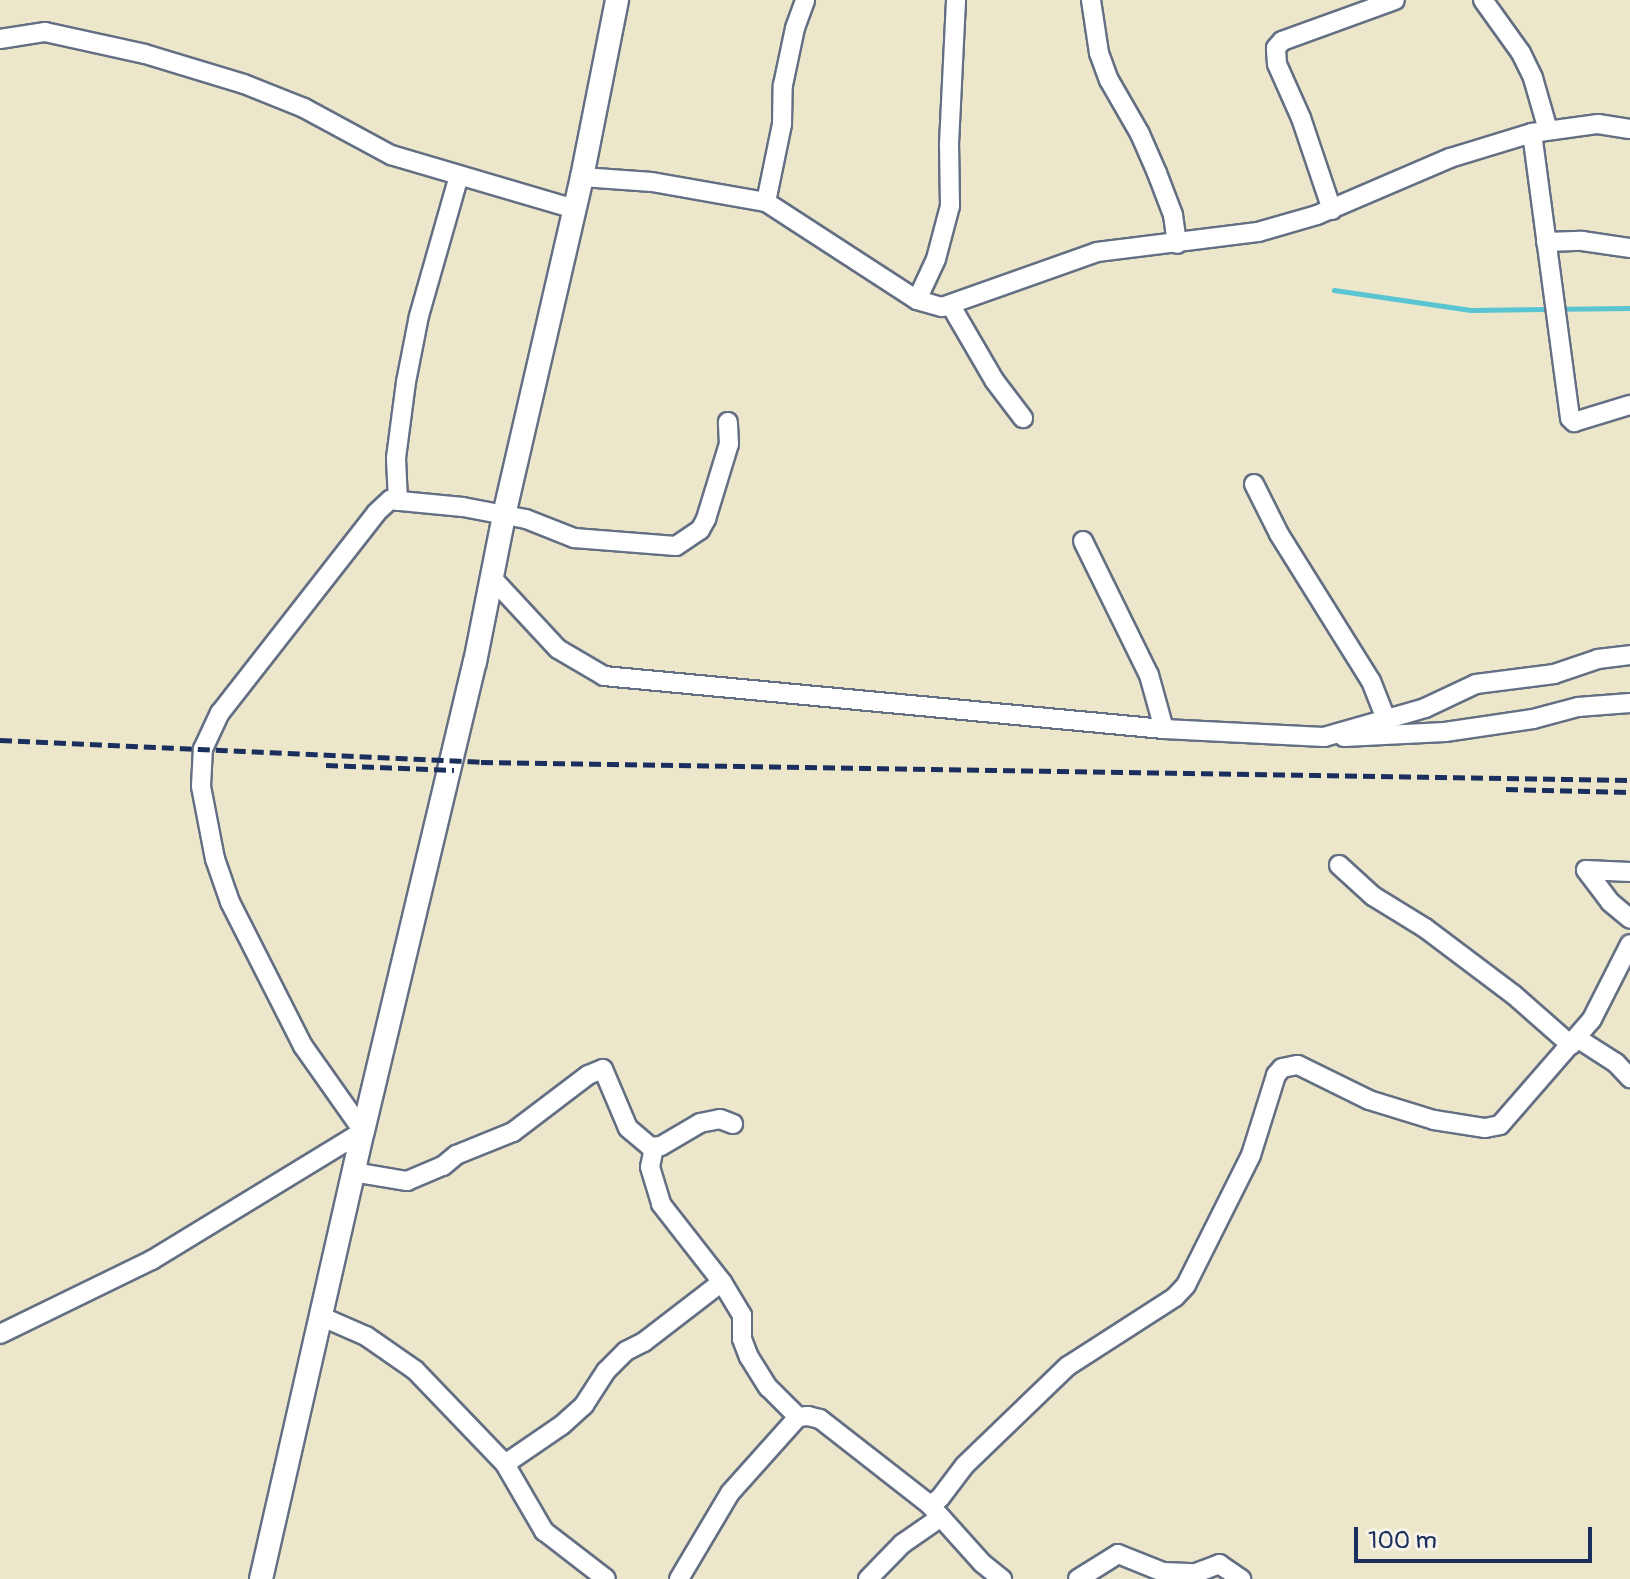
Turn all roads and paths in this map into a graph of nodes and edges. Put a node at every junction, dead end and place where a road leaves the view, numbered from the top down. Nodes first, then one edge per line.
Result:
1 (617, 0) edge
2 (805, 0) edge
3 (956, 0) edge
4 (1091, 0) edge
5 (1395, 0) edge
6 (1483, 0) edge
7 (0, 39) edge
8 (1630, 129) edge
9 (1540, 132) junction
10 (459, 176) junction
11 (582, 177) junction
12 (766, 202) junction
13 (574, 209) junction
14 (1332, 210) junction
15 (1546, 242) junction
16 (1177, 244) junction
17 (1630, 248) edge
18 (917, 300) junction
19 (951, 306) junction
20 (1630, 405) edge
21 (1023, 418) dead end
22 (728, 422) dead end
23 (1254, 484) dead end
24 (398, 501) junction
25 (504, 515) junction
26 (1083, 541) dead end
27 (492, 578) junction
28 (1630, 655) edge
29 (1630, 703) edge
30 (1386, 719) junction
31 (1164, 729) junction
32 (1324, 737) junction
33 (1339, 865) dead end
34 (1630, 872) edge
35 (1630, 919) edge
36 (1630, 944) edge
37 (1574, 1042) junction
38 (1630, 1078) edge
39 (733, 1124) dead end
40 (363, 1131) junction
41 (654, 1147) junction
42 (353, 1172) junction
43 (722, 1282) junction
44 (320, 1316) junction
45 (0, 1334) edge
46 (798, 1417) junction
47 (505, 1464) junction
48 (936, 1511) junction
49 (261, 1579) edge
50 (606, 1579) edge
51 (679, 1579) edge
52 (868, 1579) edge
53 (1002, 1579) edge
54 (1078, 1579) edge
55 (1241, 1579) edge

1 - 11 main road
2 - 12 street
3 - 18 street
4 - 16 street
5 - 14 street
6 - 9 street
7 - 10 street
8 - 9 street
9 - 14 street
9 - 15 street
10 - 13 street
10 - 24 street
11 - 12 street
11 - 13 main road
12 - 18 street
13 - 25 main road
14 - 16 street
15 - 17 street
15 - 20 street
16 - 19 street
18 - 19 street
19 - 21 street
22 - 25 street
23 - 30 street
24 - 25 street
24 - 40 street
25 - 27 main road
26 - 31 street
27 - 31 street
27 - 40 main road
28 - 30 street
29 - 32 street
30 - 32 street
31 - 32 street
33 - 37 street
34 - 35 street
36 - 37 street
37 - 38 street
37 - 48 street
39 - 41 street
40 - 42 main road
40 - 45 street
41 - 42 street
41 - 43 street
42 - 44 main road
43 - 46 street
43 - 47 street
44 - 47 street
44 - 49 main road
46 - 48 street
46 - 51 street
47 - 50 street
48 - 52 street
48 - 53 street
54 - 55 street

